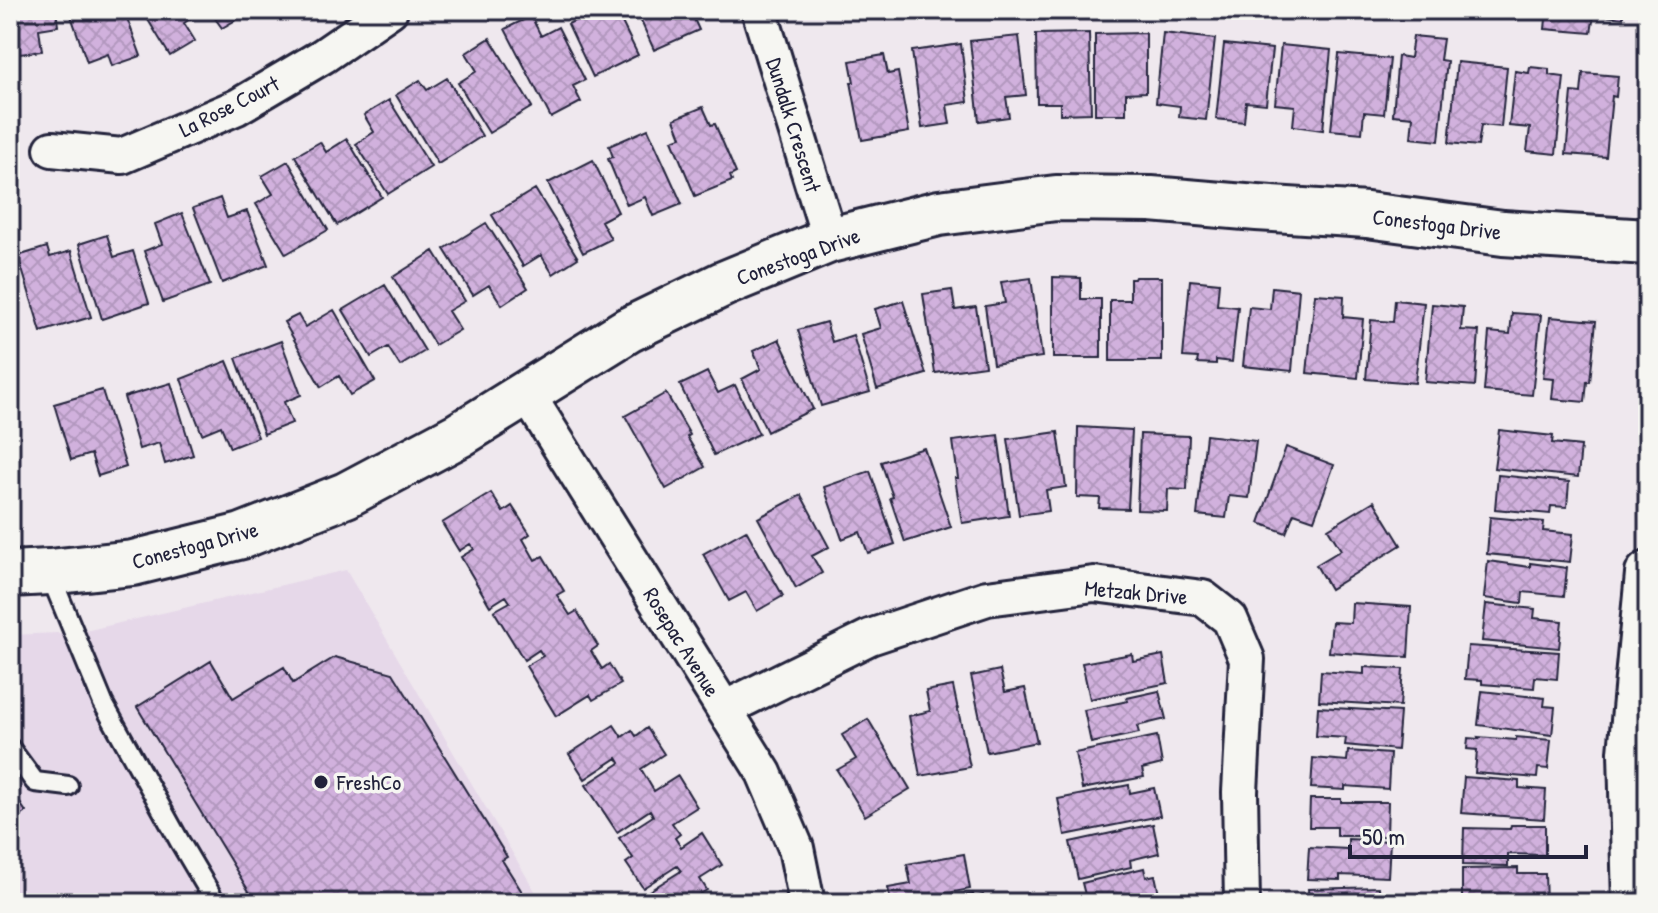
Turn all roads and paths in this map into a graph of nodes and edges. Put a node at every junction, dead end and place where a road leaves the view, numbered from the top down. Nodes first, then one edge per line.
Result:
1 (390, 10) edge
2 (759, 10) edge
3 (52, 149) dead end
4 (830, 240) junction
5 (1648, 242) edge
6 (527, 394) junction
7 (30, 573) edge
8 (1648, 574) edge
9 (724, 709) junction
10 (10, 748) edge
11 (68, 786) dead end
12 (216, 903) edge
13 (807, 903) edge
14 (1242, 903) edge
15 (1635, 903) edge

1 - 3 street, La Rose Court
2 - 4 street, Dundalk Crescent
4 - 5 street, Conestoga Drive
4 - 6 street, Conestoga Drive
6 - 7 street, Conestoga Drive
6 - 9 street, Rosepac Avenue
7 - 12 lane
8 - 15 street
9 - 13 street, Rosepac Avenue
9 - 14 street, Metzak Drive
10 - 11 lane

